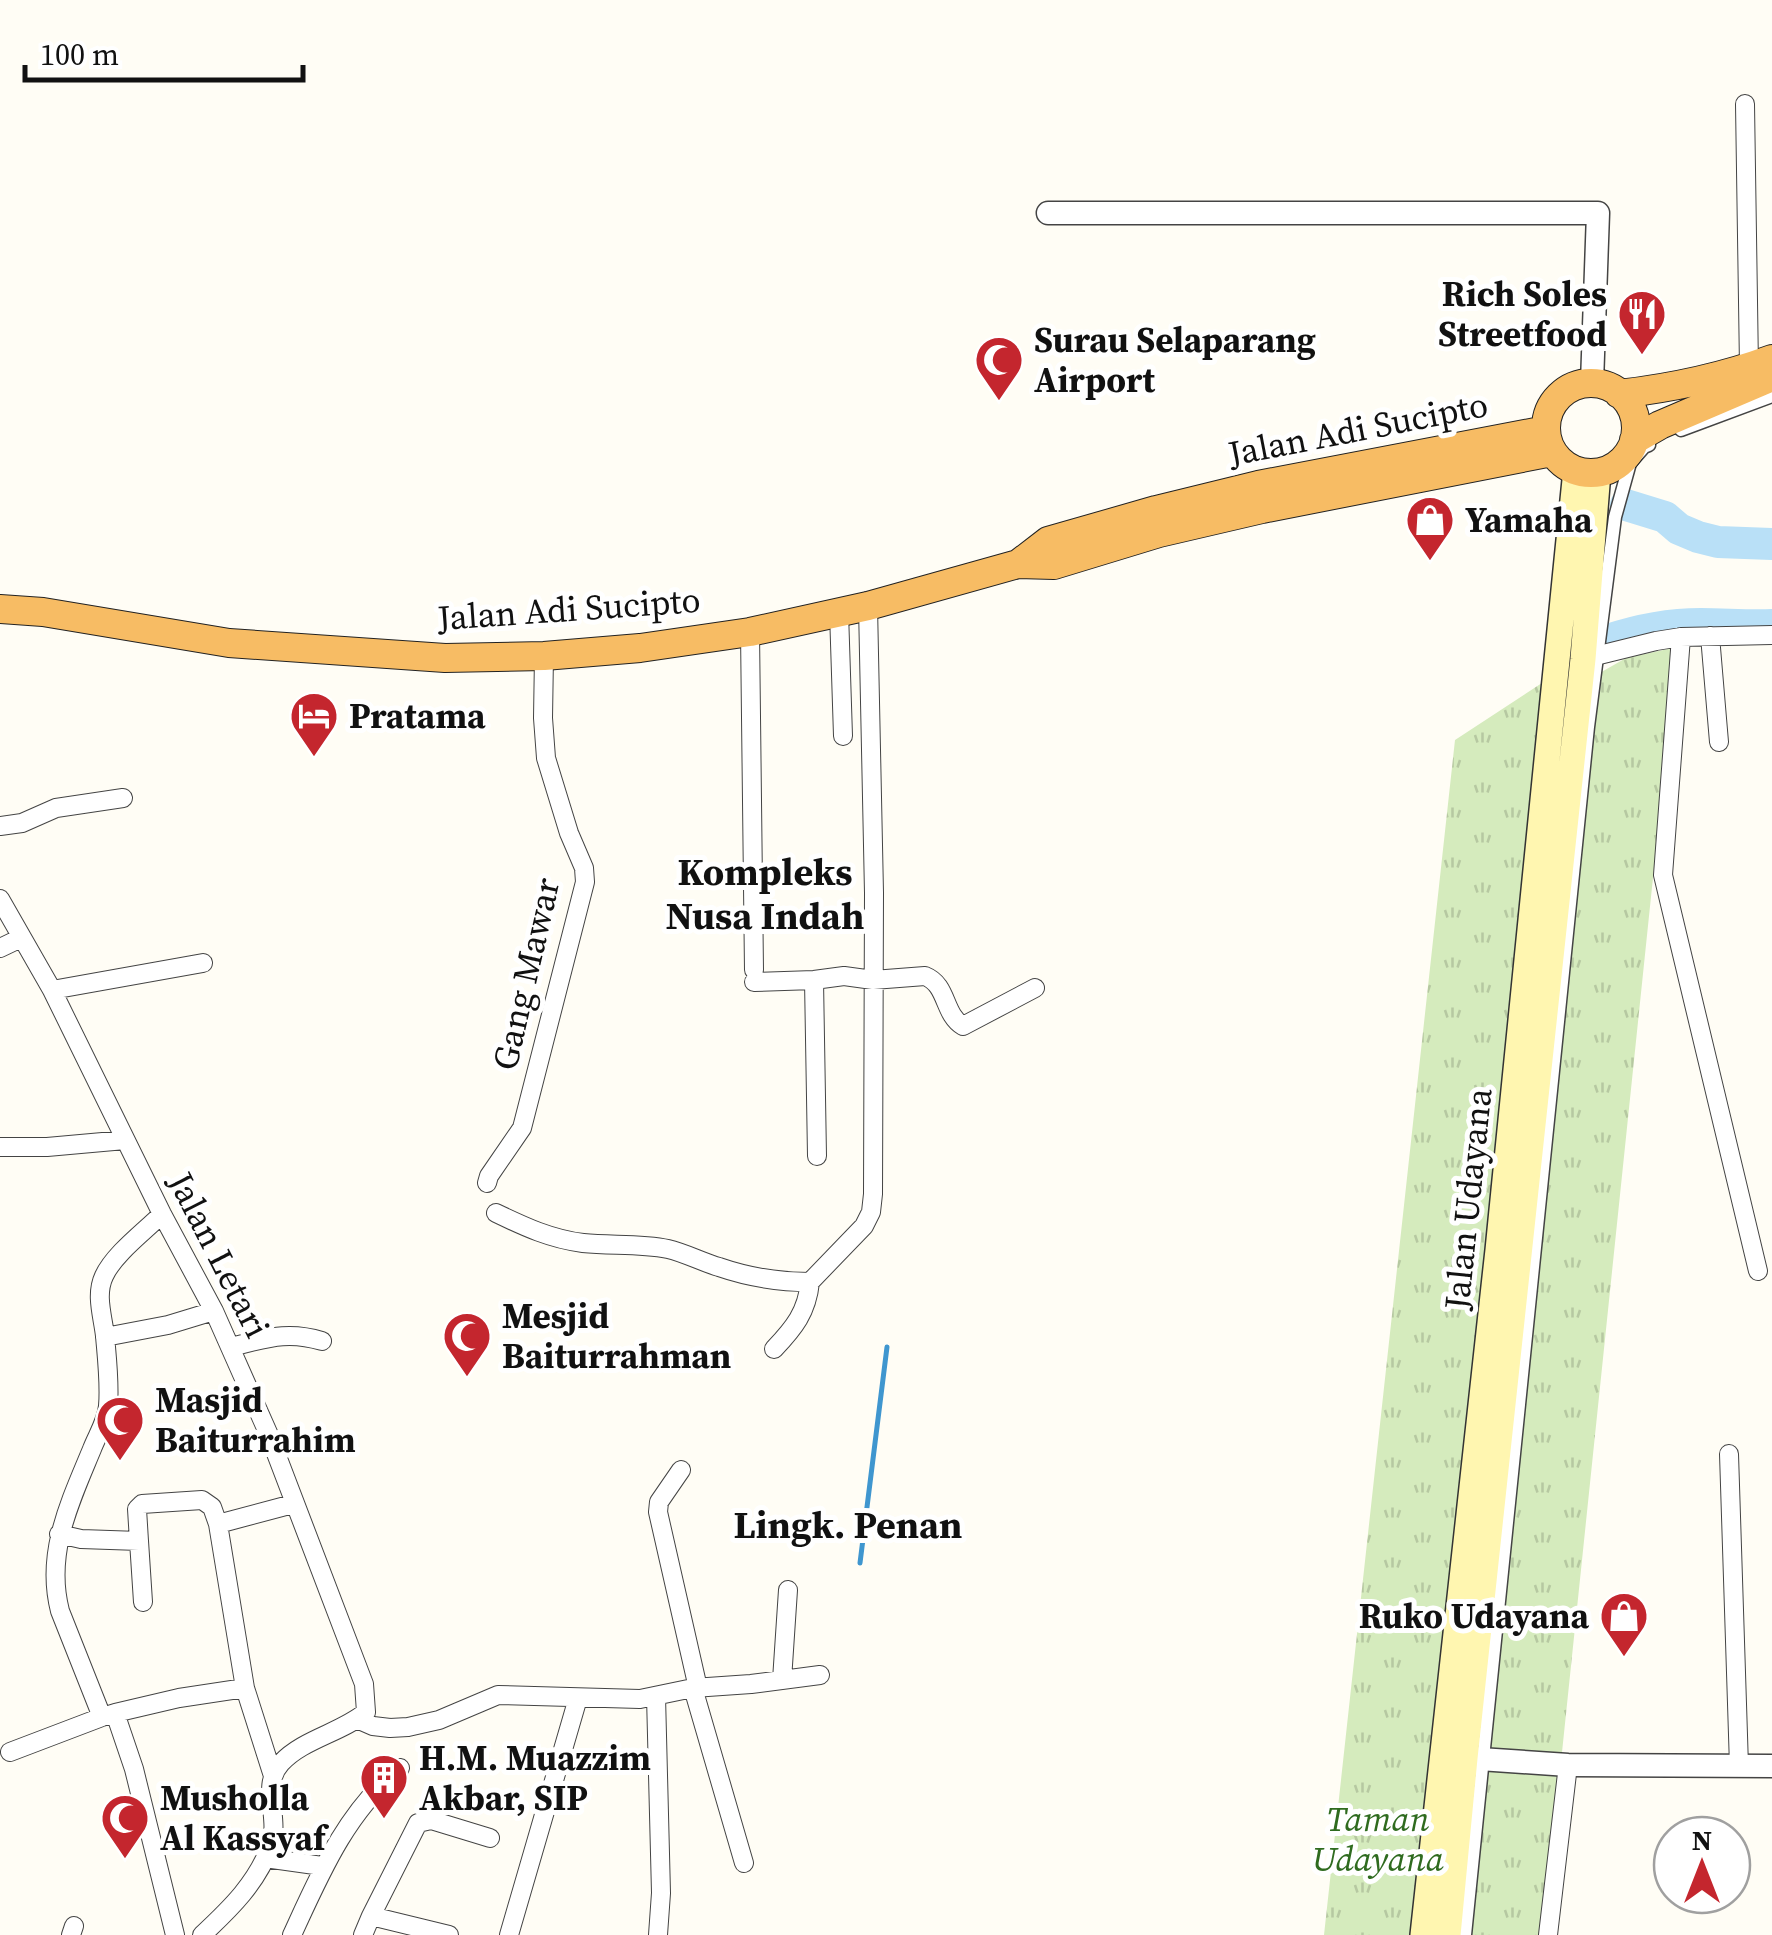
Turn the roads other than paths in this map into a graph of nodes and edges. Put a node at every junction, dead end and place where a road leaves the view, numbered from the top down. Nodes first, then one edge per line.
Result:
1 (1745, 104) dead end
2 (1048, 213) dead end
3 (1764, 368) edge
4 (1592, 383) junction
5 (1620, 394) junction
6 (1772, 396) edge
7 (1634, 440) junction
8 (1549, 441) junction
9 (1587, 471) junction
10 (868, 606) junction
11 (0, 609) edge
12 (839, 612) junction
13 (1772, 635) edge
14 (1710, 636) junction
15 (1681, 638) junction
16 (751, 643) junction
17 (544, 656) junction
18 (1591, 657) junction
19 (843, 736) dead end
20 (1719, 742) dead end
21 (124, 798) dead end
22 (0, 826) edge
23 (0, 898) edge
24 (22, 938) junction
25 (0, 948) edge
26 (203, 963) dead end
27 (814, 980) junction
28 (873, 980) junction
29 (1035, 988) dead end
30 (52, 990) junction
31 (125, 1140) junction
32 (0, 1147) edge
33 (817, 1156) dead end
34 (487, 1183) dead end
35 (496, 1212) dead end
36 (162, 1214) junction
37 (1758, 1271) dead end
38 (810, 1282) junction
39 (214, 1311) junction
40 (105, 1336) junction
41 (322, 1340) dead end
42 (230, 1347) junction
43 (774, 1348) dead end
44 (1729, 1454) dead end
45 (681, 1470) dead end
46 (293, 1504) junction
47 (1480, 1518) junction
48 (218, 1524) junction
49 (60, 1534) junction
50 (139, 1541) junction
51 (788, 1590) dead end
52 (143, 1602) dead end
53 (820, 1675) dead end
54 (782, 1680) junction
55 (245, 1688) junction
56 (696, 1688) junction
57 (656, 1696) junction
58 (578, 1698) junction
59 (109, 1715) junction
60 (362, 1715) junction
61 (10, 1752) dead end
62 (1473, 1758) junction
63 (1568, 1765) junction
64 (1739, 1766) junction
65 (1772, 1766) edge
66 (400, 1768) dead end
67 (272, 1776) junction
68 (490, 1838) dead end
69 (264, 1858) junction
70 (744, 1863) dead end
71 (322, 1866) junction
72 (371, 1916) junction
73 (176, 1935) edge
74 (202, 1935) edge
75 (292, 1935) edge
76 (362, 1935) edge
77 (449, 1935) edge
78 (509, 1935) edge
79 (658, 1935) edge
80 (1423, 1935) edge
81 (1448, 1935) edge
82 (1465, 1935) edge
83 (1548, 1935) edge

1 - 3 street
2 - 4 street
3 - 5 highway
3 - 7 highway
4 - 5 highway
4 - 8 highway
5 - 7 highway
6 - 18 street
7 - 9 highway
8 - 9 highway
8 - 10 highway, Jalan Adi Sucipto
9 - 18 main road, Jalan Udayana
9 - 47 main road, Jalan Udayana
10 - 12 highway, Jalan Adi Sucipto
10 - 28 street
11 - 17 highway, Jalan Adi Sucipto
12 - 16 highway, Jalan Adi Sucipto
12 - 19 street
13 - 14 street
14 - 15 street
14 - 20 street
15 - 18 street
15 - 37 street
16 - 17 highway, Jalan Adi Sucipto
16 - 27 street
17 - 34 street, Gang Mawar
18 - 47 main road, Jalan Udayana
18 - 62 street
21 - 22 street
23 - 24 street, Jalan Letari
24 - 25 street
24 - 30 street, Jalan Letari
26 - 30 street
27 - 28 street
27 - 33 street
28 - 29 street
28 - 38 street
30 - 31 street, Jalan Letari
31 - 32 street
31 - 36 street, Jalan Letari
35 - 38 street
36 - 39 street, Jalan Letari
36 - 40 street
38 - 43 street
39 - 40 street
39 - 42 street, Jalan Letari
40 - 49 street
41 - 42 street
42 - 46 street, Jalan Letari
44 - 64 street
45 - 56 street
46 - 48 street
46 - 60 street, Jalan Letari
47 - 62 main road, Jalan Udayana
47 - 80 main road, Jalan Udayana
48 - 50 street
48 - 55 street
49 - 50 street
49 - 59 street
50 - 52 street
51 - 54 street
53 - 54 street
54 - 56 street
55 - 59 street
55 - 67 street
56 - 57 street
56 - 70 street
57 - 58 street
57 - 79 street
58 - 60 street
58 - 78 street
59 - 61 street
59 - 73 street
60 - 67 street
62 - 63 street
62 - 81 main road, Jalan Udayana
62 - 82 street
63 - 64 street
63 - 83 street
64 - 65 street
66 - 71 street
67 - 69 street
68 - 72 street
69 - 71 street
69 - 74 street
71 - 75 street
72 - 76 street
72 - 77 street

